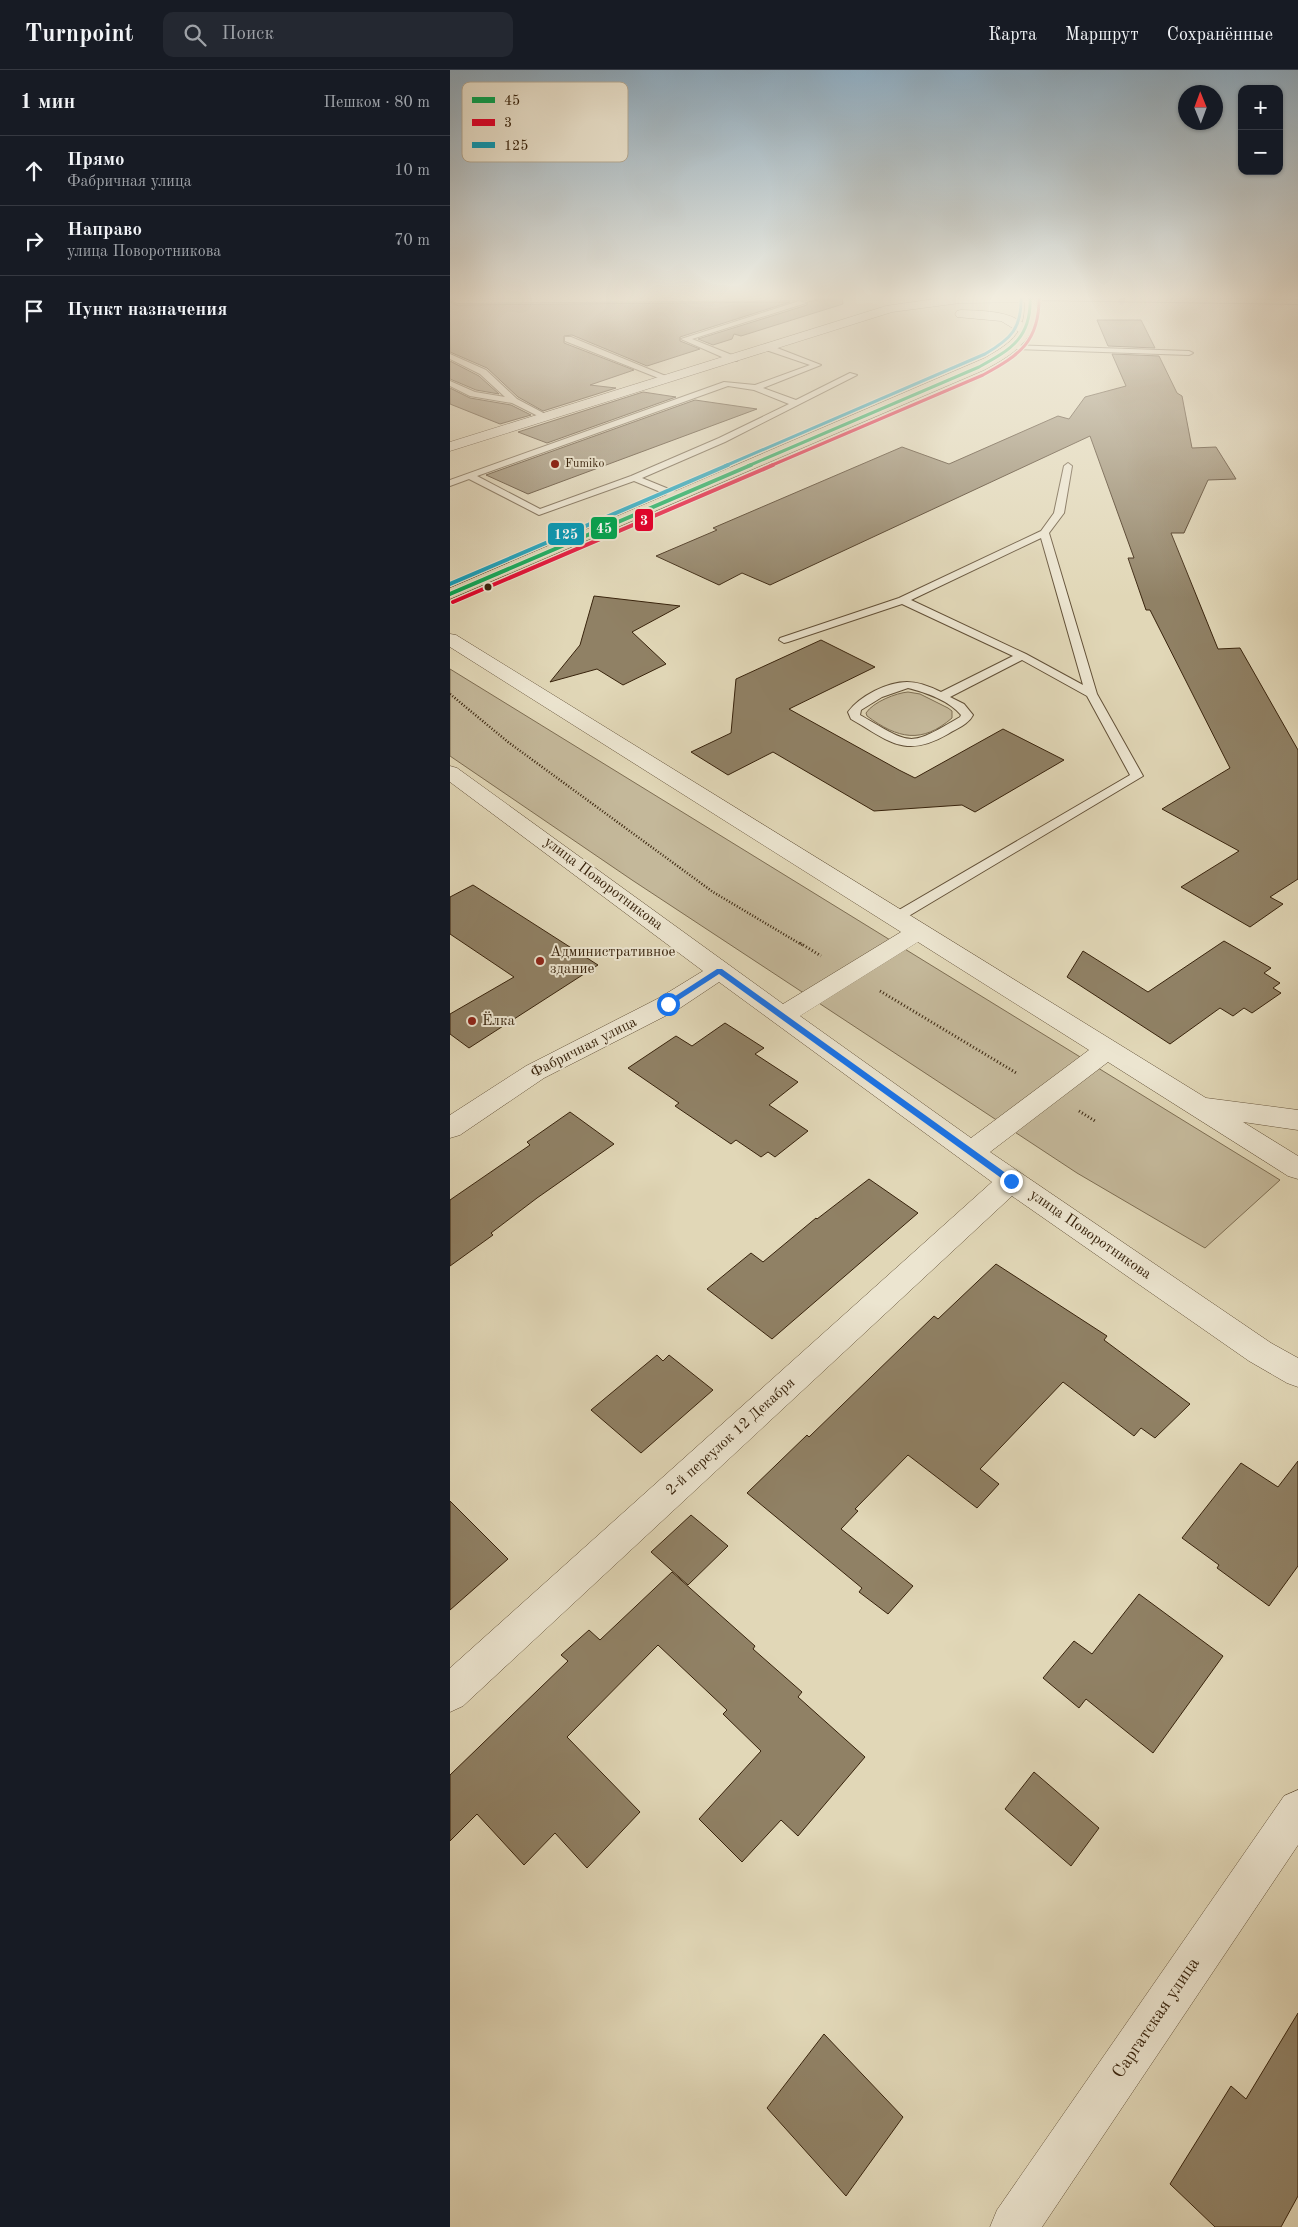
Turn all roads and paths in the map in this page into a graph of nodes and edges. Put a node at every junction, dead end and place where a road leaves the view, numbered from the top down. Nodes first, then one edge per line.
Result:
1 (489, 397) edge
2 (509, 397) edge
3 (612, 397) edge
4 (691, 397) edge
5 (779, 397) edge
6 (809, 397) edge
7 (913, 397) edge
8 (514, 401) junction
9 (796, 403) junction
10 (547, 417) junction
11 (450, 447) edge
12 (1068, 466) dead end
13 (469, 476) junction
14 (634, 478) junction
15 (450, 482) edge
16 (678, 496) junction
17 (1044, 533) junction
18 (450, 594) edge
19 (903, 600) junction
20 (450, 639) edge
21 (784, 640) dead end
22 (1022, 656) junction
23 (450, 694) edge
24 (1091, 694) junction
25 (941, 697) junction
26 (450, 772) edge
27 (473, 787) junction
28 (450, 797) edge
29 (897, 917) junction
30 (919, 931) junction
31 (720, 971) junction
32 (851, 973) junction
33 (782, 1016) junction
34 (1108, 1049) junction
35 (1049, 1093) junction
36 (1198, 1105) junction
37 (1298, 1120) edge
38 (1095, 1121) dead end
39 (450, 1128) edge
40 (971, 1152) junction
41 (1298, 1169) edge
42 (1011, 1181) junction
43 (1298, 1374) edge
44 (450, 1693) edge
45 (1298, 1810) edge
46 (1014, 2227) edge

1 - 8 lane
2 - 8 lane
3 - 10 street
4 - 13 lane
5 - 9 lane
6 - 9 lane
7 - 16 main road
8 - 10 lane
9 - 14 lane
10 - 11 street
12 - 17 lane
13 - 14 lane
13 - 15 lane
14 - 16 lane
16 - 18 main road
17 - 19 lane
17 - 24 lane
19 - 21 lane
19 - 22 lane
20 - 29 street
22 - 24 lane
22 - 25 lane
23 - 32 path
24 - 29 lane
25 - 25 lane
26 - 27 street, улица Поворотникова
27 - 28 street
27 - 31 street, улица Поворотникова
29 - 30 street
30 - 32 street
30 - 34 street
31 - 33 street, улица Поворотникова
31 - 39 street, Фабричная улица
32 - 33 street
32 - 35 path
33 - 40 street, улица Поворотникова
34 - 35 street
34 - 36 street
35 - 38 path
35 - 40 street
36 - 37 street
36 - 41 street
40 - 42 street, улица Поворотникова
42 - 43 street, улица Поворотникова
42 - 44 street, 2-й переулок 12 Декабря
45 - 46 street, Саргатская улица

